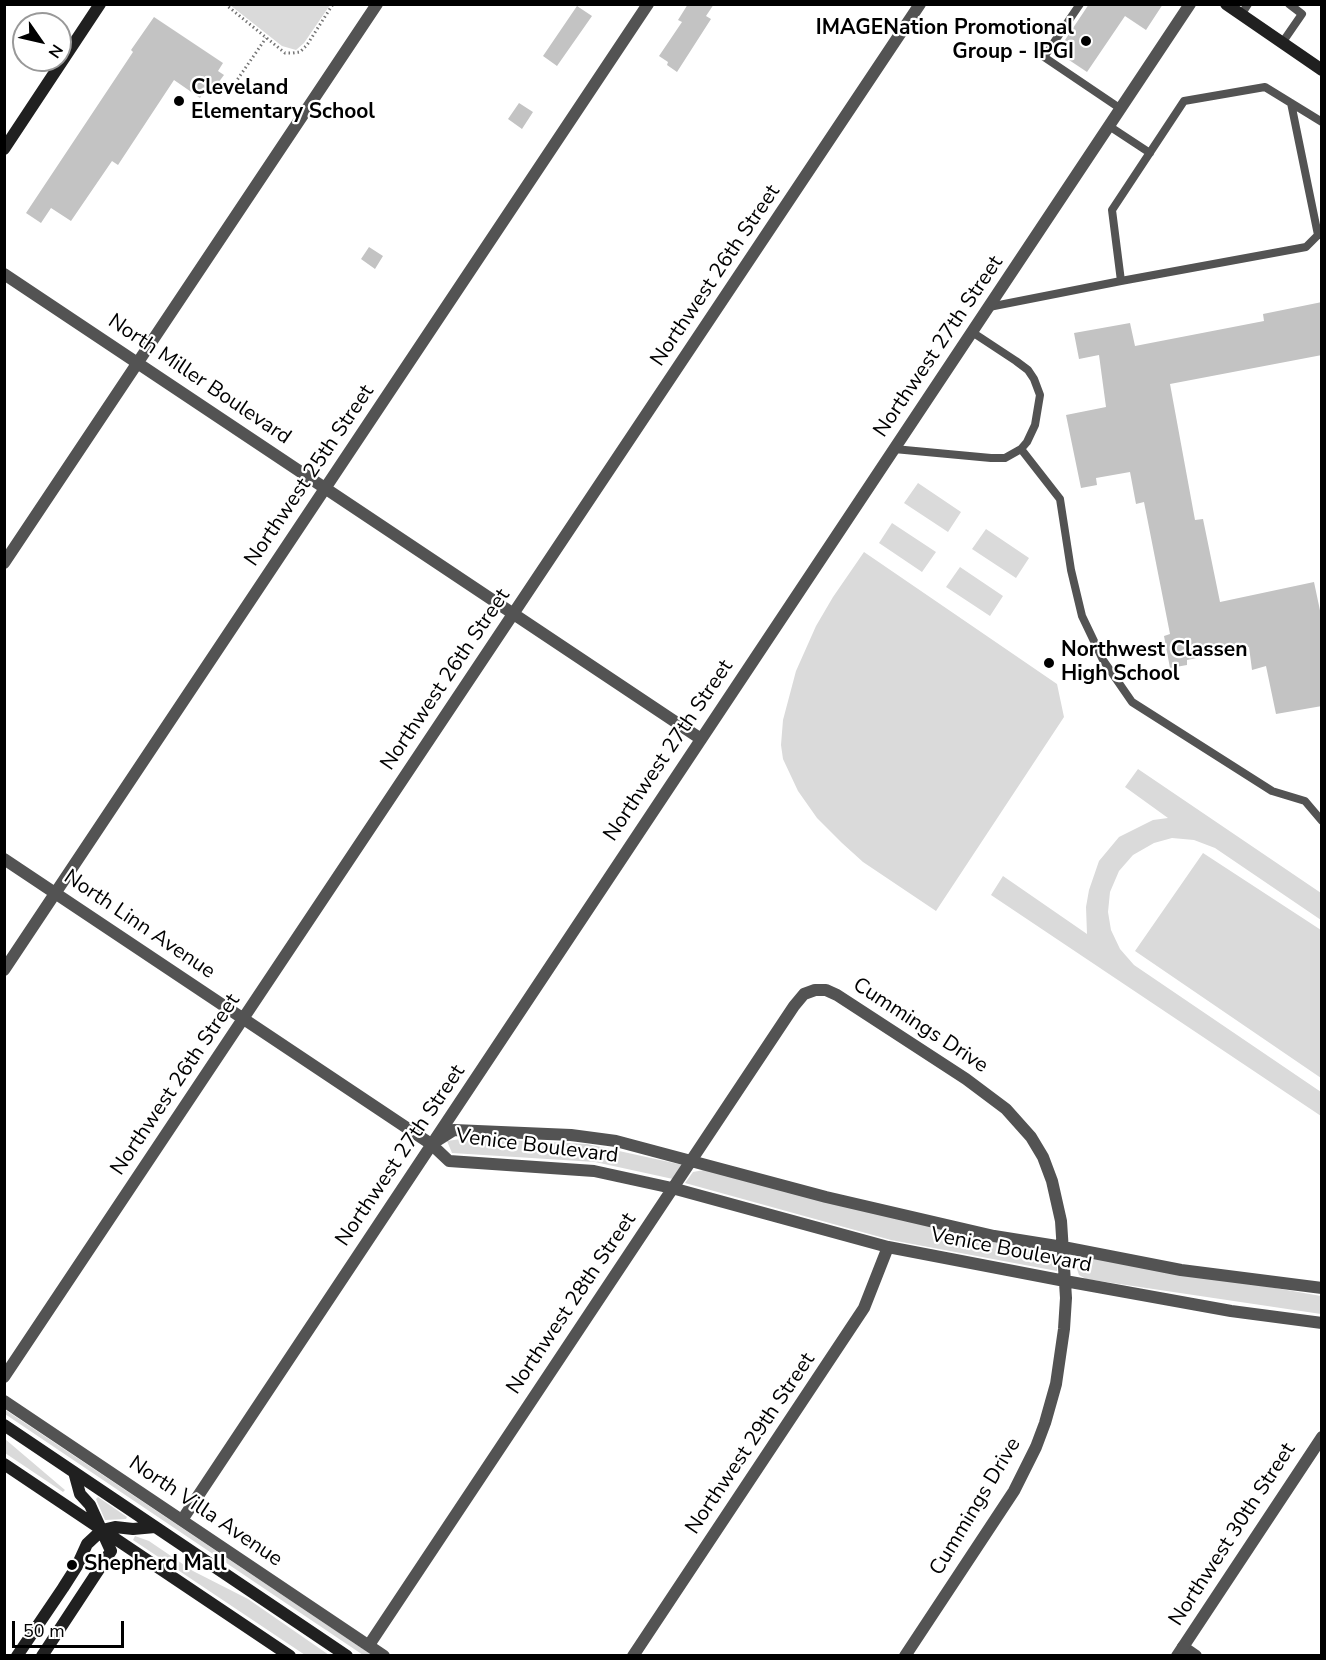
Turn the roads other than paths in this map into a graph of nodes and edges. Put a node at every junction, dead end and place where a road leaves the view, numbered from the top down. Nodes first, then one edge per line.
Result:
1 (100, 4) edge
2 (377, 4) edge
3 (648, 4) edge
4 (920, 4) edge
5 (1080, 4) edge
6 (1190, 4) edge
7 (1226, 4) edge
8 (1288, 4) edge
9 (1245, 10) edge
10 (1282, 43) junction
11 (1322, 70) edge
12 (1291, 103) junction
13 (1121, 109) junction
14 (1322, 122) edge
15 (1109, 126) junction
16 (4, 149) edge
17 (1150, 153) junction
18 (1320, 235) edge
19 (4, 274) edge
20 (1121, 281) junction
21 (989, 307) junction
22 (972, 332) junction
23 (138, 362) junction
24 (894, 449) junction
25 (1021, 449) junction
26 (325, 489) junction
27 (4, 563) edge
28 (514, 614) junction
29 (701, 739) junction
30 (1322, 822) edge
31 (4, 859) edge
32 (56, 893) junction
33 (4, 970) edge
34 (814, 990) joint
35 (244, 1019) junction
36 (431, 1144) junction
37 (692, 1160) junction
38 (672, 1188) junction
39 (888, 1247) junction
40 (1063, 1247) junction
41 (1065, 1281) junction
42 (1322, 1288) edge
43 (1322, 1323) edge
44 (4, 1377) edge
45 (4, 1401) edge
46 (4, 1425) edge
47 (1322, 1437) edge
48 (4, 1464) edge
49 (74, 1472) junction
50 (182, 1520) junction
51 (155, 1527) junction
52 (102, 1530) junction
53 (369, 1645) junction
54 (1180, 1651) edge
55 (17, 1656) edge
56 (42, 1656) edge
57 (290, 1656) edge
58 (347, 1656) edge
59 (384, 1656) edge
60 (633, 1656) edge
61 (905, 1656) edge
62 (1196, 1656) edge

1 - 16 main road
2 - 23 street
3 - 26 street, Northwest 25th Street
4 - 28 street, Northwest 26th Street
5 - 13 lane
6 - 13 street, Northwest 27th Street
7 - 9 main road
8 - 10 lane
9 - 10 main road
10 - 11 main road
12 - 14 lane
12 - 17 lane
12 - 18 lane
13 - 15 street, Northwest 27th Street
15 - 17 lane
15 - 21 street, Northwest 27th Street
17 - 20 lane
18 - 20 lane
19 - 23 street, North Miller Boulevard
20 - 21 lane
21 - 22 street, Northwest 27th Street
22 - 24 street, Northwest 27th Street
22 - 25 lane
23 - 26 street, North Miller Boulevard
23 - 27 street
24 - 25 lane
24 - 29 street, Northwest 27th Street
25 - 30 lane
26 - 28 street, North Miller Boulevard
26 - 32 street, Northwest 25th Street
28 - 29 street, North Miller Boulevard
28 - 35 street, Northwest 26th Street
29 - 36 street, Northwest 27th Street
31 - 32 street, North Linn Avenue
32 - 33 street, Northwest 25th Street
32 - 35 street, North Linn Avenue
34 - 37 street, Northwest 28th Street
34 - 40 street, Cummings Drive
35 - 36 street, North Linn Avenue
35 - 44 street, Northwest 26th Street
36 - 37 street, Venice Boulevard
36 - 38 street, Venice Boulevard
36 - 50 street, Northwest 27th Street
37 - 38 street, Northwest 28th Street
37 - 40 street, Venice Boulevard
38 - 39 street, Venice Boulevard
38 - 53 street, Northwest 28th Street
39 - 41 street, Venice Boulevard
39 - 60 street, Northwest 29th Street
40 - 41 street, Cummings Drive
40 - 42 street, Venice Boulevard
41 - 43 street, Venice Boulevard
41 - 61 street, Cummings Drive
45 - 50 street, North Villa Avenue
46 - 49 main road, North Villa Avenue
47 - 54 street, Northwest 30th Street
48 - 52 main road
49 - 51 main road, North Villa Avenue
49 - 52 main road
50 - 53 street, North Villa Avenue
51 - 52 main road
51 - 58 main road, North Villa Avenue
52 - 55 main road
52 - 56 main road
52 - 57 main road
53 - 59 street, North Villa Avenue
54 - 62 street

